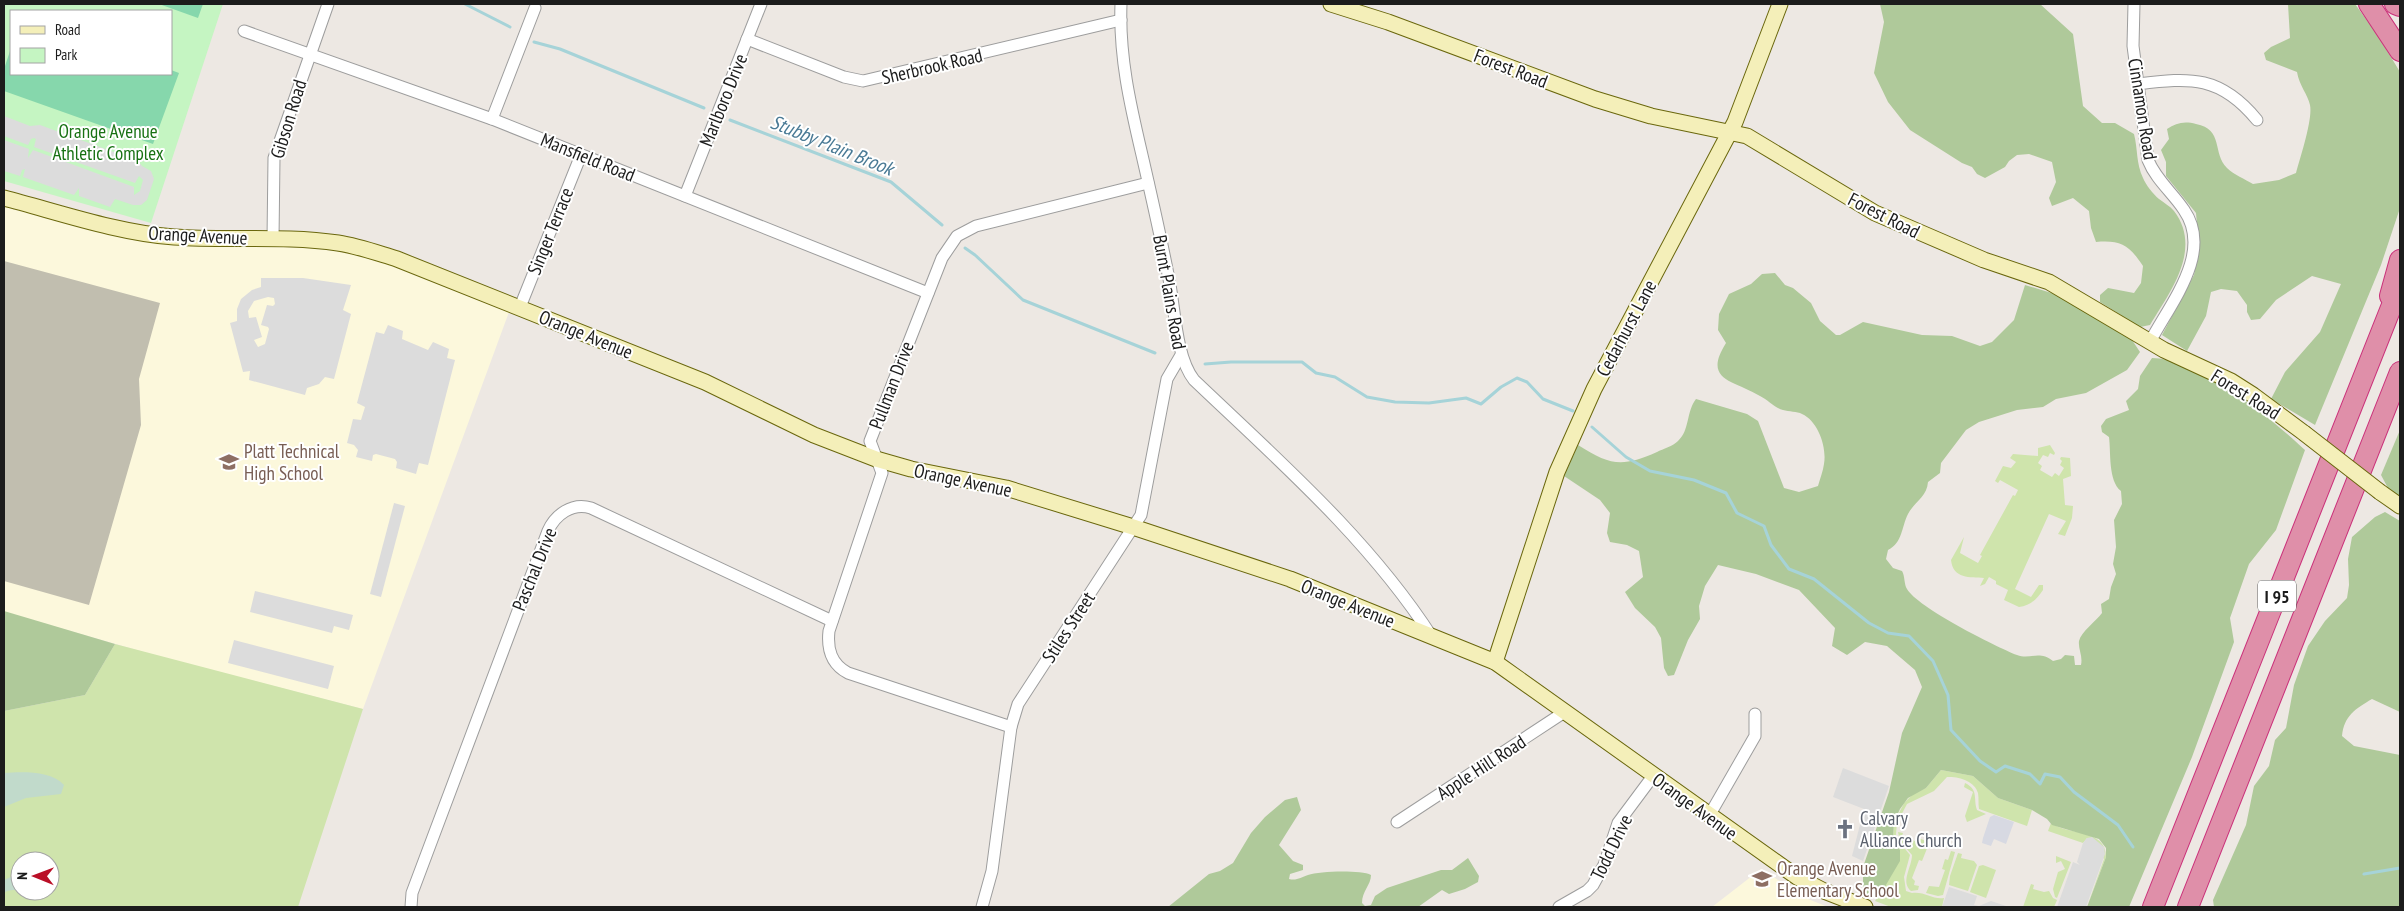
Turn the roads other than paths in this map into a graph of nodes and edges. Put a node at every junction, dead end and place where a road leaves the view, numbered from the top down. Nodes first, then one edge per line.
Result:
1 (328, 4) edge
2 (761, 4) edge
3 (1121, 4) edge
4 (1331, 4) edge
5 (1780, 4) edge
6 (2134, 4) edge
7 (2369, 4) edge
8 (2395, 4) edge
9 (2400, 6) edge
10 (535, 8) dead end
11 (1121, 20) junction
12 (244, 31) dead end
13 (747, 40) junction
14 (2400, 51) edge
15 (309, 54) junction
16 (2138, 84) junction
17 (492, 119) junction
18 (2258, 120) dead end
19 (1730, 131) junction
20 (581, 154) junction
21 (1148, 183) junction
22 (685, 196) junction
23 (4, 198) edge
24 (272, 239) junction
25 (2400, 260) edge
26 (2400, 285) edge
27 (928, 293) junction
28 (520, 307) junction
29 (2150, 342) junction
30 (2373, 354) junction
31 (1180, 356) junction
32 (2400, 372) edge
33 (2400, 392) edge
34 (2369, 451) junction
35 (876, 459) junction
36 (2400, 506) edge
37 (1133, 527) junction
38 (832, 621) junction
39 (1432, 637) junction
40 (1495, 662) junction
41 (1566, 711) junction
42 (1755, 714) dead end
43 (1011, 727) junction
44 (1653, 776) junction
45 (1709, 816) junction
46 (1397, 822) dead end
47 (411, 907) edge
48 (982, 907) edge
49 (1559, 907) edge
50 (1865, 907) edge
51 (2153, 907) edge
52 (2188, 907) edge

1 - 15 street, Gibson Road
2 - 13 street, Marlboro Drive
3 - 11 street, Burnt Plains Road
4 - 19 main road, Forest Road
5 - 19 main road, Cedarhurst Lane
6 - 16 street, Cinnamon Road
7 - 14 highway
8 - 9 highway
10 - 17 street
11 - 13 street, Sherbrook Road
11 - 21 street, Burnt Plains Road
12 - 15 street, Mansfield Road
13 - 22 street, Marlboro Drive
15 - 17 street, Mansfield Road
15 - 24 street, Gibson Road
16 - 18 street
16 - 29 street, Cinnamon Road
17 - 20 street, Mansfield Road
19 - 29 main road, Forest Road
19 - 40 main road, Cedarhurst Lane
20 - 22 street, Mansfield Road
20 - 28 street, Singer Terrace
21 - 27 street, Pullman Drive
21 - 31 street, Burnt Plains Road
22 - 27 street, Mansfield Road
23 - 24 main road, Orange Avenue
24 - 28 main road, Orange Avenue
25 - 30 highway
26 - 30 highway, I 95
27 - 35 street, Pullman Drive
28 - 35 main road, Orange Avenue
29 - 36 main road, Forest Road, bridge
30 - 51 highway, I 95
31 - 37 street, Stiles Street
31 - 39 street, Burnt Plains Road
32 - 34 highway, I 95
33 - 34 highway
34 - 52 highway, I 95
35 - 37 main road, Orange Avenue
35 - 38 street, Pullman Drive
37 - 39 main road, Orange Avenue
37 - 43 street, Stiles Street
38 - 43 street, Pullman Drive
38 - 47 street, Paschal Drive
39 - 40 main road, Orange Avenue
40 - 41 main road, Orange Avenue
41 - 44 main road, Orange Avenue
41 - 46 street, Apple Hill Road
42 - 45 street
43 - 48 street, Stiles Street
44 - 45 main road, Orange Avenue
44 - 49 street, Todd Drive
45 - 50 main road, Orange Avenue

